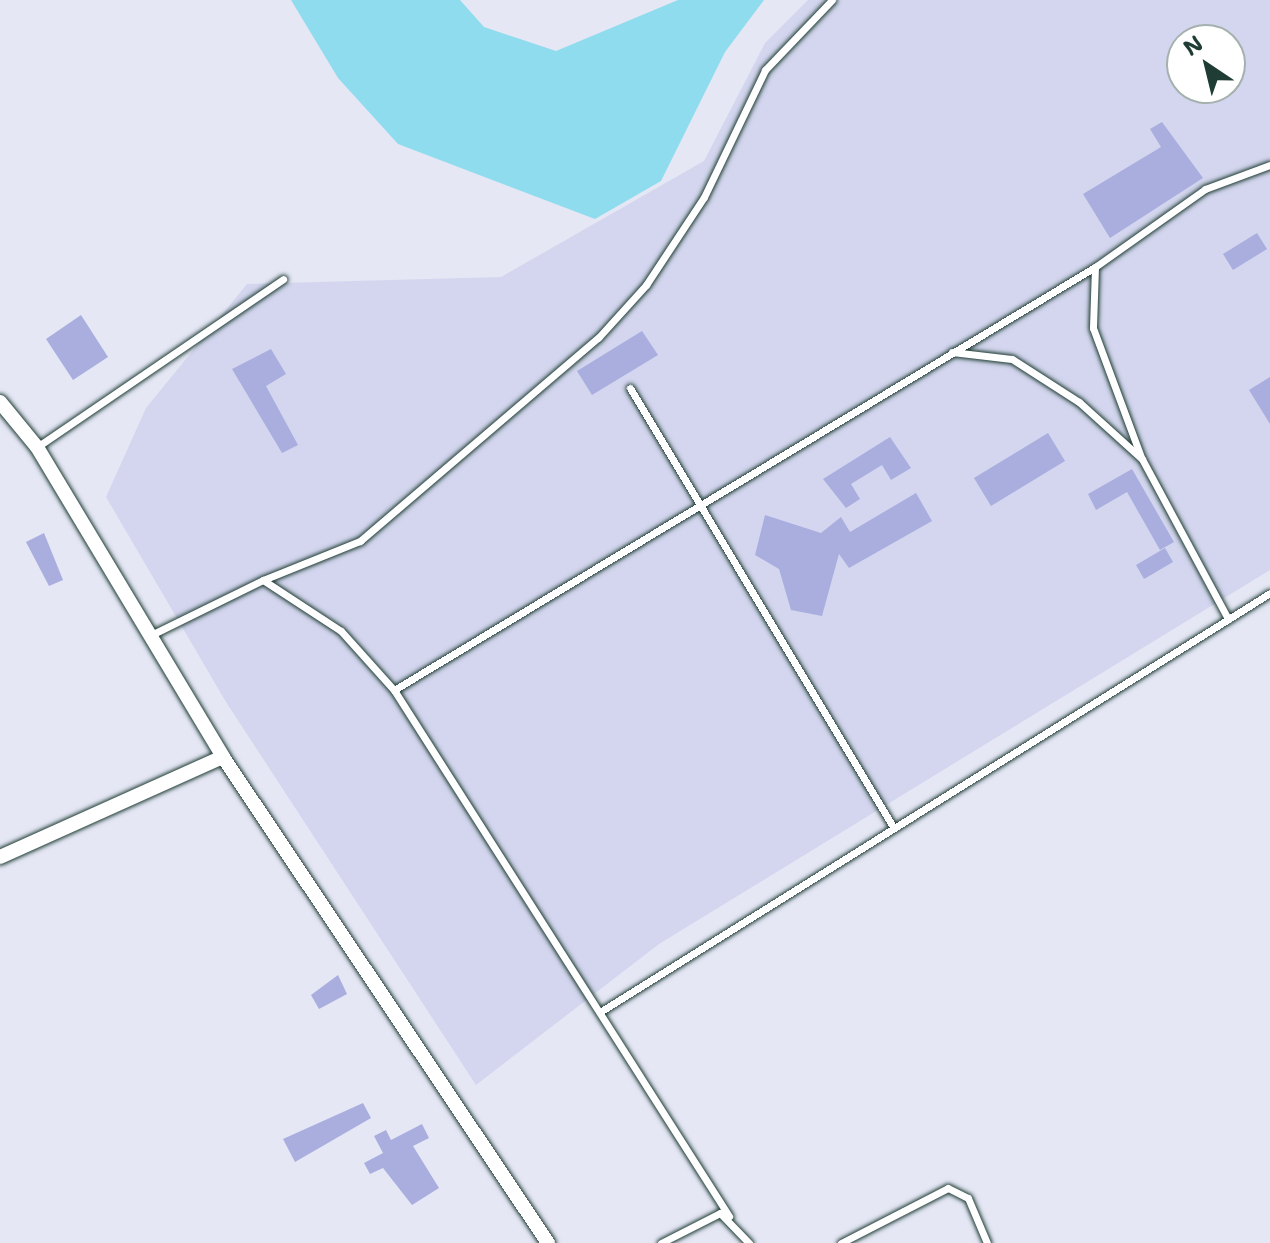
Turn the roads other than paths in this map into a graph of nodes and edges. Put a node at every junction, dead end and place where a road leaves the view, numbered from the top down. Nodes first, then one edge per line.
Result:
1 (832, 0) edge
2 (1270, 165) edge
3 (1095, 267) junction
4 (283, 279) dead end
5 (952, 352) junction
6 (630, 388) dead end
7 (0, 402) edge
8 (37, 447) junction
9 (1142, 459) junction
10 (697, 505) junction
11 (263, 580) junction
12 (1270, 593) edge
13 (1228, 619) junction
14 (151, 635) junction
15 (394, 690) junction
16 (223, 757) junction
17 (892, 825) junction
18 (0, 857) edge
19 (600, 1012) junction
20 (729, 1216) junction
21 (548, 1243) edge
22 (661, 1243) edge
23 (749, 1243) edge
24 (841, 1243) edge
25 (987, 1243) edge

1 - 11 lane
2 - 3 lane
3 - 5 lane
3 - 9 lane
4 - 8 lane
5 - 9 lane
5 - 10 lane
6 - 10 lane
7 - 8 street
8 - 14 street
9 - 13 lane
10 - 15 lane
10 - 17 lane
11 - 14 lane
11 - 15 lane
12 - 13 lane
13 - 17 lane
14 - 16 street
15 - 19 lane
16 - 18 street
16 - 21 street
17 - 19 lane
19 - 20 lane
20 - 22 lane
20 - 23 lane
24 - 25 lane

